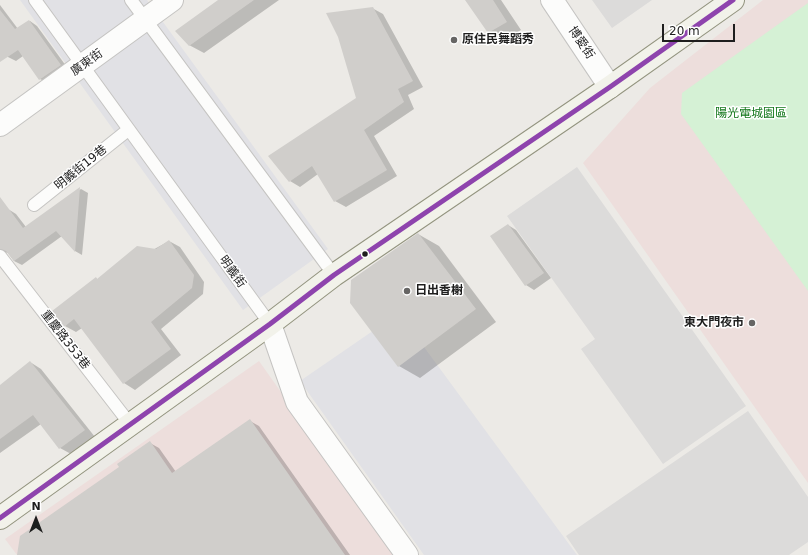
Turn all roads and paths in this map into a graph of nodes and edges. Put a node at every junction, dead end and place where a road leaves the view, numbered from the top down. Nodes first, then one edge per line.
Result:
1 (35, 0) edge
2 (131, 0) edge
3 (172, 0) edge
4 (552, 0) edge
5 (733, 0) edge
6 (145, 20) junction
7 (83, 66) junction
8 (610, 87) junction
9 (0, 125) edge
10 (128, 130) junction
11 (34, 205) dead end
12 (0, 256) edge
13 (334, 275) junction
14 (270, 324) junction
15 (130, 424) junction
16 (2, 512) edge
17 (407, 555) edge

1 - 7 lane, 明義街
2 - 6 lane
3 - 6 street, 廣東街
4 - 8 street, 博愛街
5 - 8 street
6 - 7 street, 廣東街
6 - 13 lane
7 - 9 street, 廣東街
7 - 10 lane, 明義街
8 - 13 street
10 - 11 lane, 明義街19巷
10 - 14 lane, 明義街
12 - 15 lane, 重慶路353巷
13 - 14 street
14 - 15 street
14 - 17 street, 明義街
15 - 16 street

